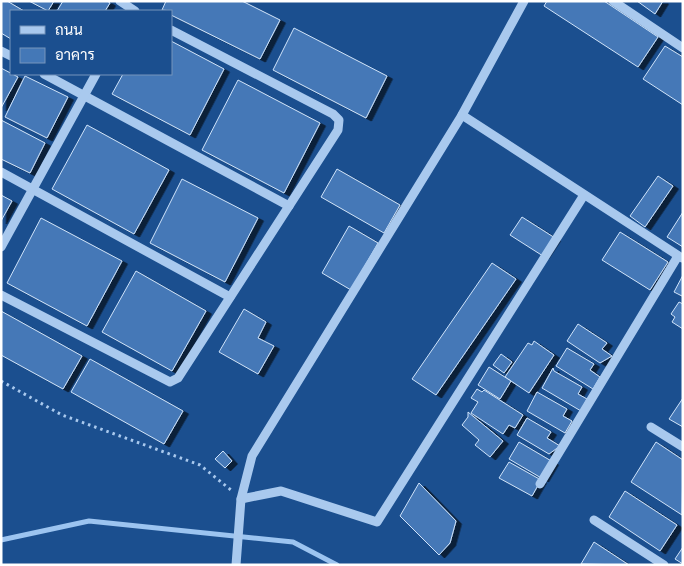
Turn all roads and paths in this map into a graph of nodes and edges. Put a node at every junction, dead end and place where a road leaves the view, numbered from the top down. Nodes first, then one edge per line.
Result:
1 (120, 1) edge
2 (524, 1) edge
3 (613, 1) edge
4 (131, 10) edge
5 (172, 31) edge
6 (683, 48) edge
7 (46, 75) edge
8 (95, 75) edge
9 (84, 96) junction
10 (462, 115) junction
11 (1, 172) edge
12 (32, 189) junction
13 (584, 195) junction
14 (289, 206) junction
15 (1, 247) edge
16 (681, 257) edge
17 (1, 295) edge
18 (230, 297) junction
19 (1, 381) edge
20 (651, 427) dead end
21 (683, 447) edge
22 (540, 484) dead end
23 (241, 499) junction
24 (594, 520) dead end
25 (236, 565) edge
26 (664, 565) edge

1 - 4 street
2 - 10 street
3 - 6 street
5 - 14 street
7 - 9 street
8 - 9 street
9 - 12 street
9 - 14 street
10 - 13 street
10 - 23 street
11 - 12 street
12 - 15 street
12 - 18 street
13 - 16 street
13 - 23 street
14 - 18 street
16 - 22 street
17 - 18 street
19 - 23 path
20 - 21 street
23 - 25 street
24 - 26 street

